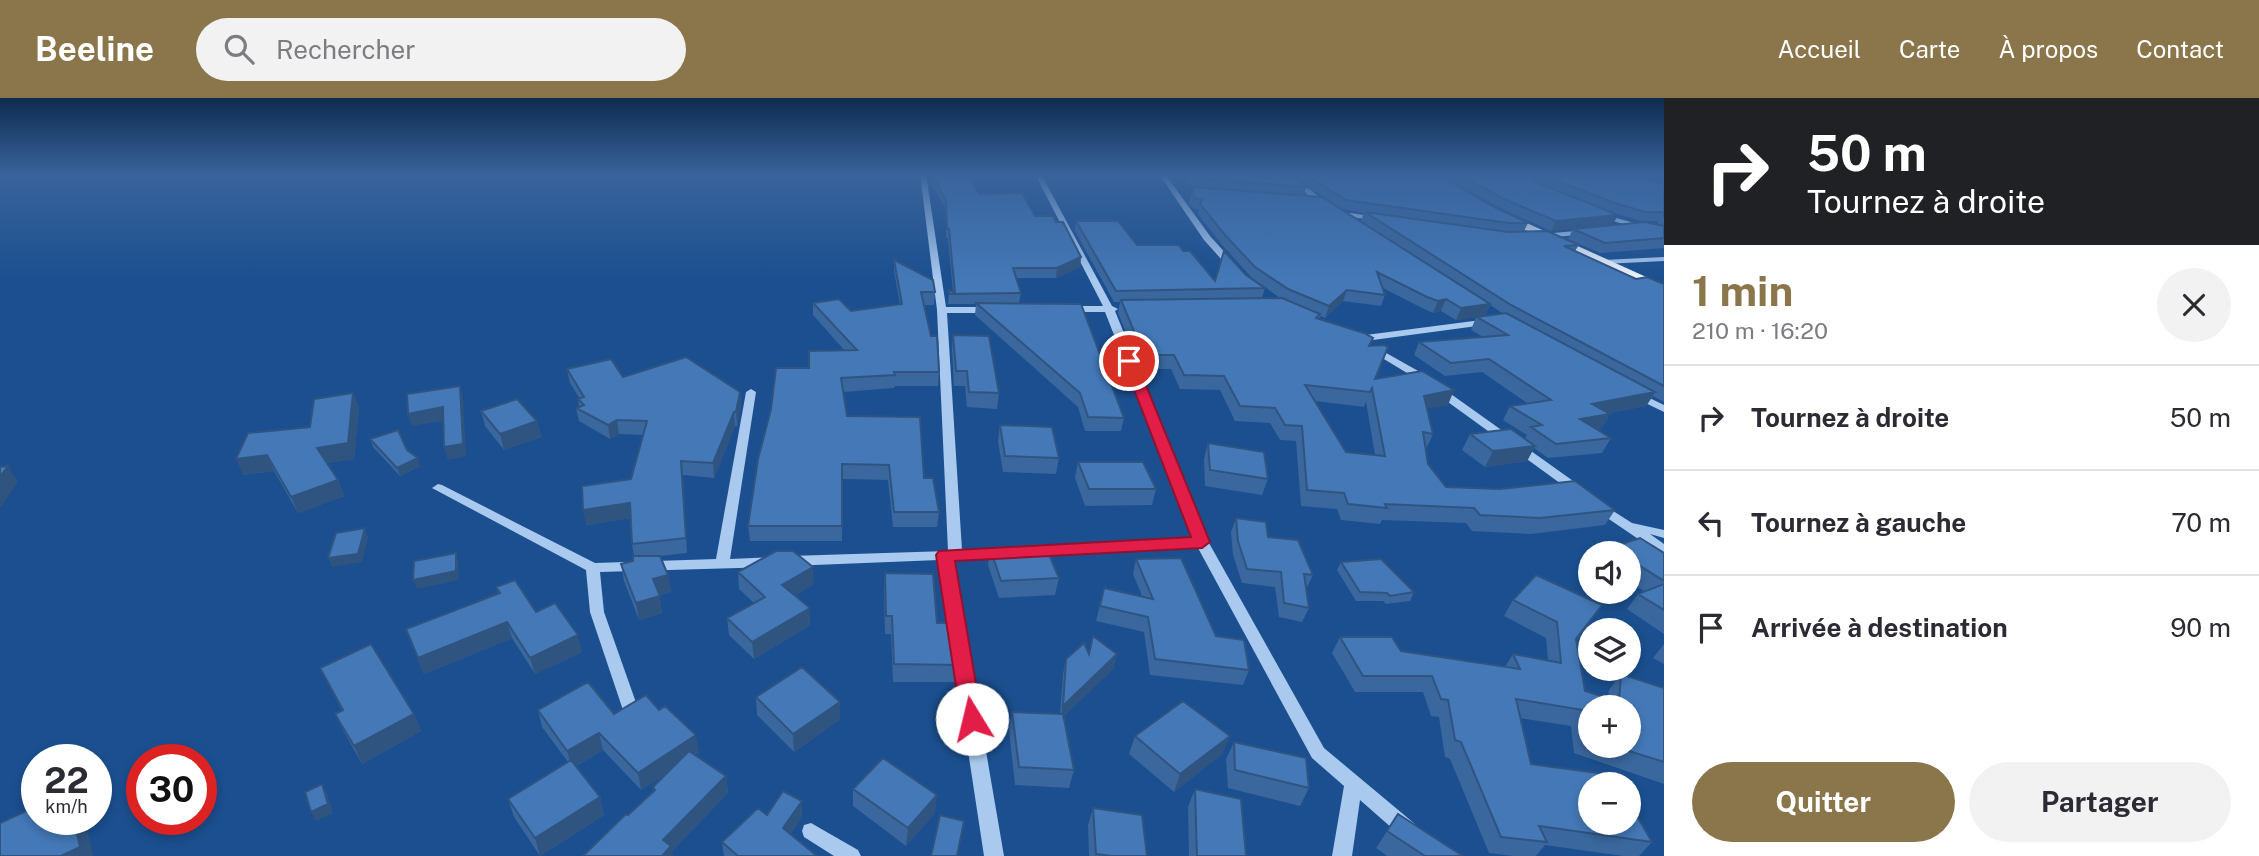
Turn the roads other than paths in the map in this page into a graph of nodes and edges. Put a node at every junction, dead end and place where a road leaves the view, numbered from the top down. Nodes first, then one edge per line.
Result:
1 (928, 209) edge
2 (1058, 209) edge
3 (1187, 209) edge
4 (1333, 209) edge
5 (1495, 212) edge
6 (1595, 212) edge
7 (1339, 213) junction
8 (1391, 221) edge
9 (1653, 225) edge
10 (1635, 227) junction
11 (1362, 228) edge
12 (1609, 229) edge
13 (1597, 231) edge
14 (1664, 233) edge
15 (1525, 236) edge
16 (1546, 236) junction
17 (1664, 259) edge
18 (1603, 262) junction
19 (1239, 274) edge
20 (1664, 290) edge
21 (1007, 309) edge
22 (1058, 309) edge
23 (1116, 309) junction
24 (942, 310) junction
25 (1489, 312) edge
26 (1346, 334) edge
27 (1357, 339) junction
28 (1629, 390) edge
29 (751, 392) dead end
30 (1664, 409) edge
31 (438, 488) dead end
32 (1621, 522) junction
33 (1664, 534) edge
34 (1202, 542) junction
35 (1664, 550) edge
36 (950, 555) junction
37 (722, 564) junction
38 (593, 568) junction
39 (632, 710) edge
40 (1353, 783) junction
41 (811, 831) dead end
42 (1419, 839) edge
43 (851, 856) edge
44 (994, 856) edge
45 (1342, 856) edge

1 - 24 street
2 - 23 street
3 - 19 street
4 - 7 street
5 - 16 main road
6 - 10 street
7 - 8 street
7 - 11 street
9 - 10 street
10 - 12 street
10 - 14 street
13 - 16 street
15 - 16 street
16 - 18 main road
17 - 18 street
18 - 20 main road
21 - 24 street
22 - 23 street
23 - 34 street
24 - 36 street
25 - 27 street
26 - 27 street
27 - 32 street
28 - 30 street
29 - 37 street
31 - 38 street
32 - 33 street
32 - 35 street
34 - 36 street
34 - 40 street
36 - 37 street
36 - 44 street
37 - 38 street
38 - 39 street
40 - 42 street
40 - 45 street
41 - 43 street

